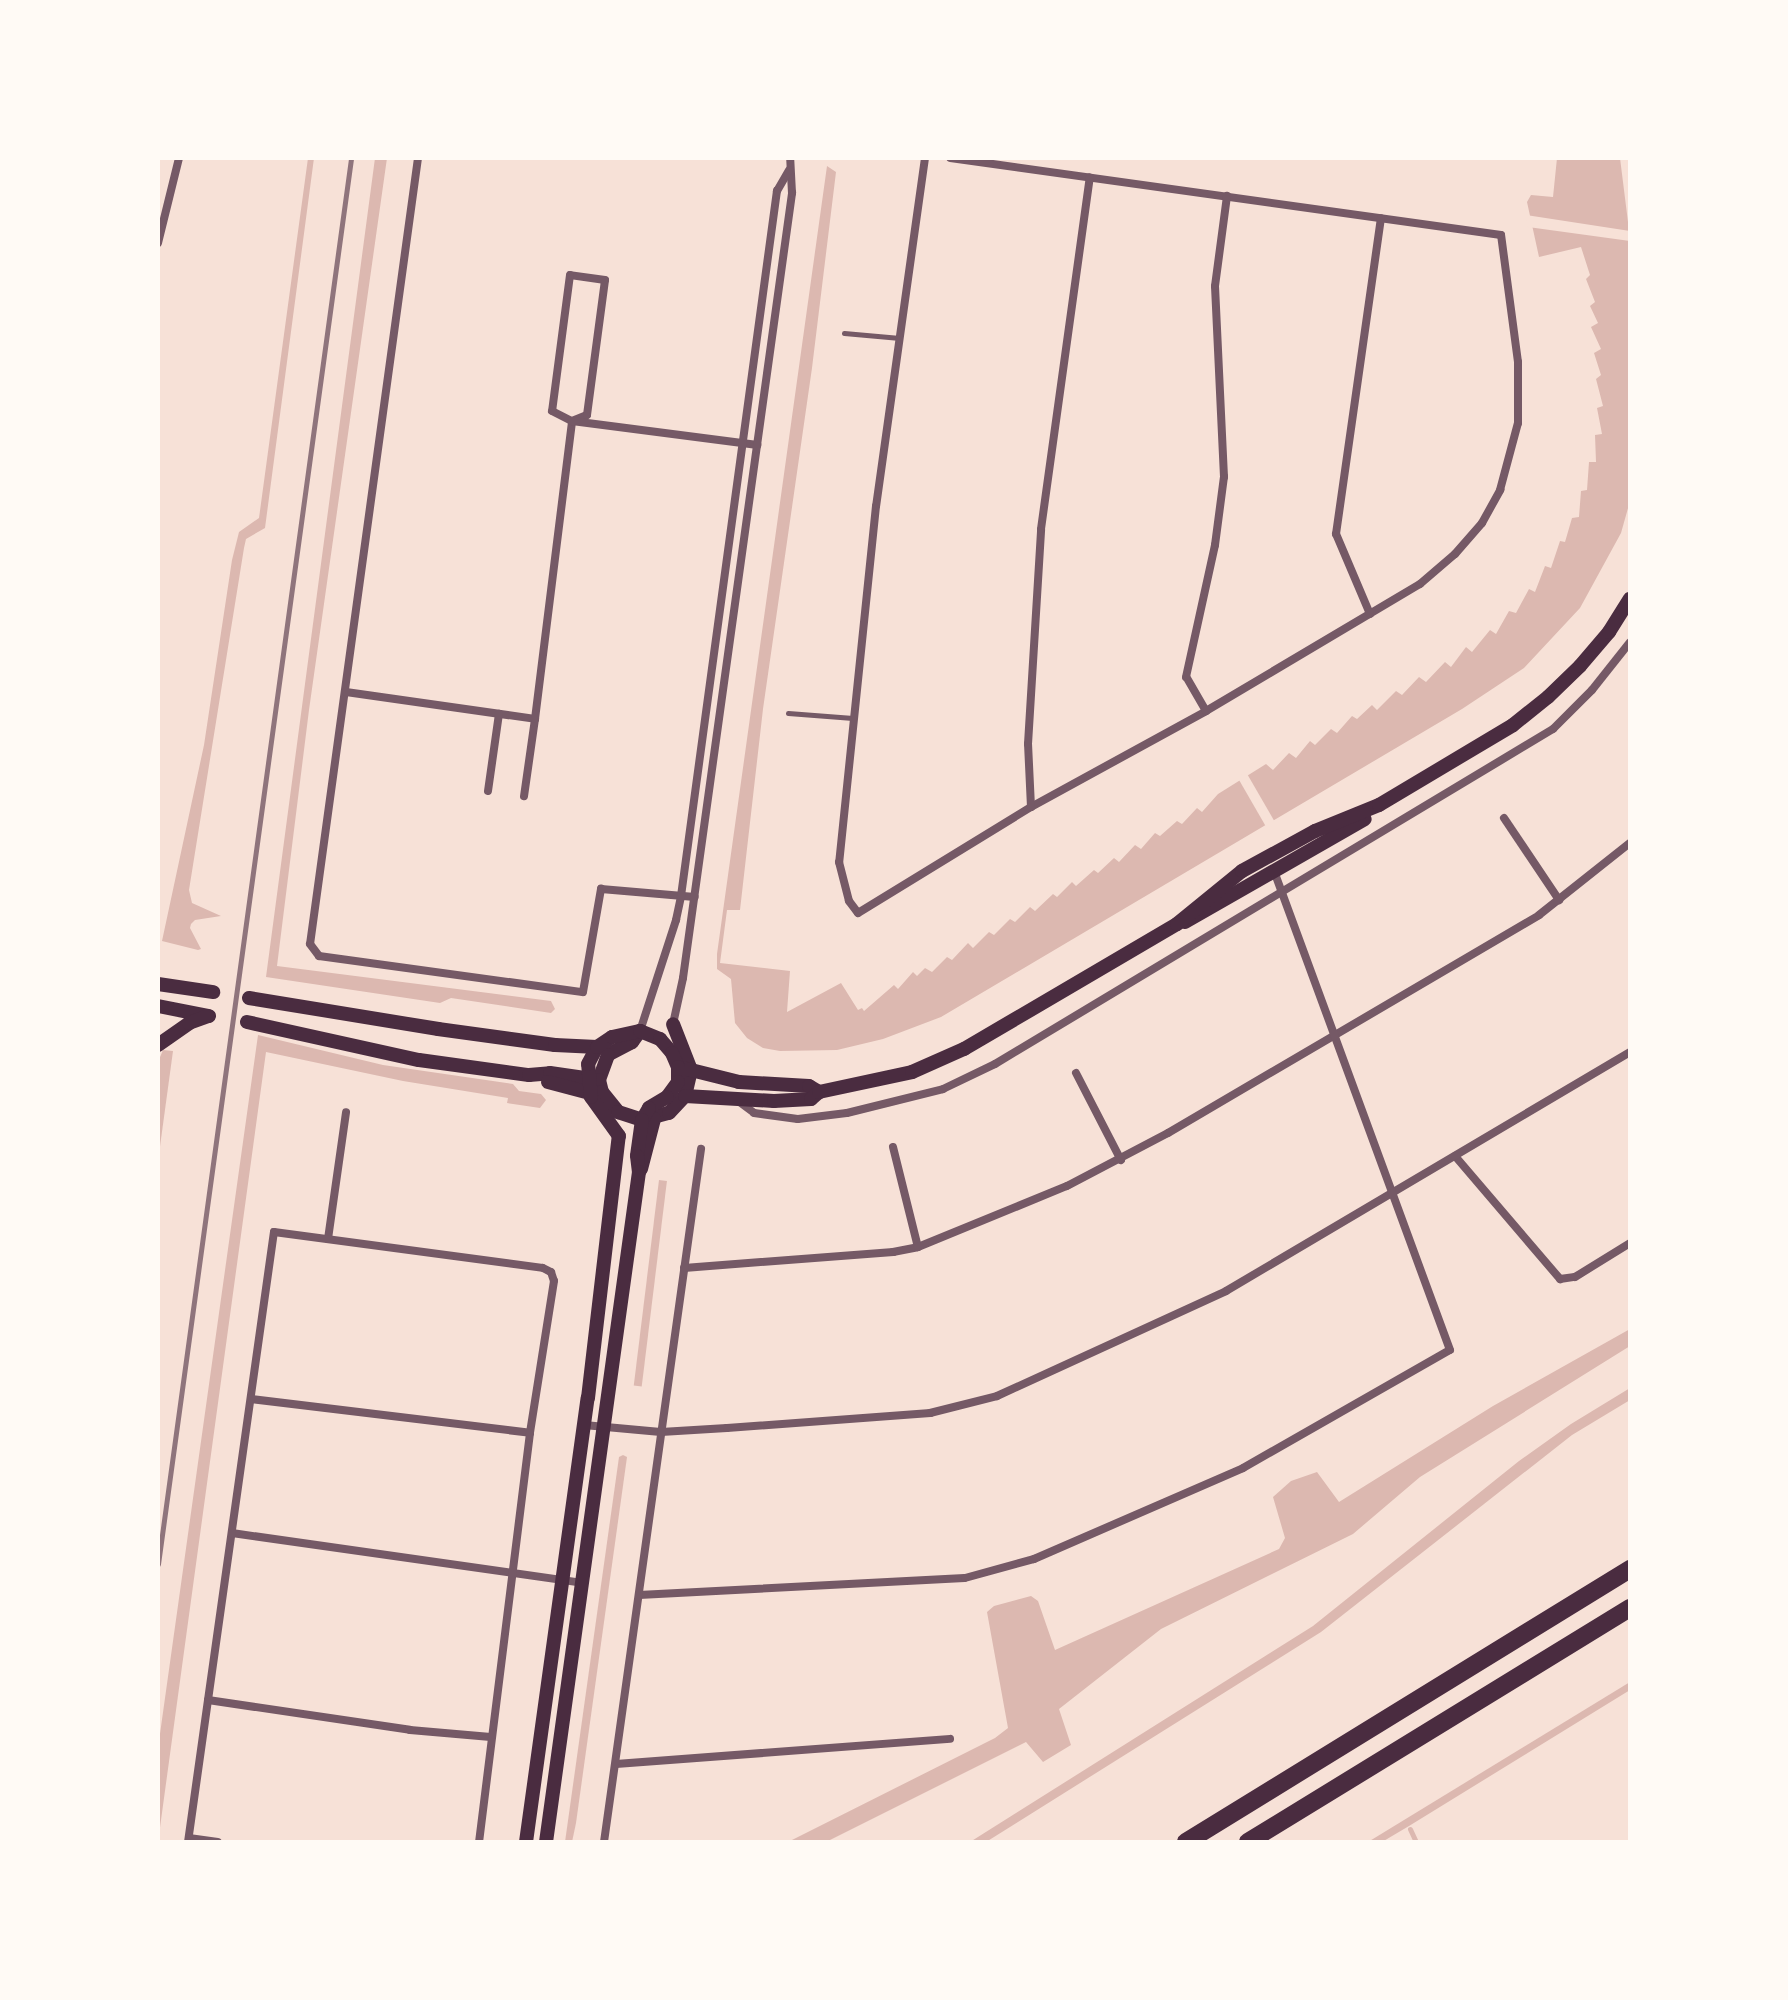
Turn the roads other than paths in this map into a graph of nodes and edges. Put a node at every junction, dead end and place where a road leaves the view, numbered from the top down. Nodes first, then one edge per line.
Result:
1 (179, 158) edge
2 (418, 158) edge
3 (790, 158) edge
4 (925, 158) edge
5 (950, 158) edge
6 (789, 170) junction
7 (1090, 177) junction
8 (1227, 196) junction
9 (1381, 218) junction
10 (158, 243) edge
11 (844, 333) dead end
12 (900, 338) junction
13 (572, 421) junction
14 (742, 444) junction
15 (757, 445) junction
16 (1630, 599) edge
17 (1370, 614) junction
18 (1630, 642) edge
19 (346, 692) junction
20 (1206, 711) junction
21 (788, 713) dead end
22 (499, 714) junction
23 (854, 718) junction
24 (535, 719) junction
25 (488, 791) dead end
26 (524, 796) dead end
27 (1379, 805) junction
28 (1031, 807) junction
29 (1504, 818) dead end
30 (1630, 843) edge
31 (1266, 858) junction
32 (1274, 872) junction
33 (1283, 889) junction
34 (681, 896) junction
35 (695, 897) junction
36 (1559, 900) junction
37 (1177, 924) junction
38 (158, 984) edge
39 (175, 987) junction
40 (158, 991) edge
41 (213, 992) dead end
42 (249, 998) dead end
43 (158, 1006) edge
44 (247, 1022) dead end
45 (673, 1024) joint
46 (640, 1031) junction
47 (1336, 1036) junction
48 (158, 1045) edge
49 (597, 1047) junction
50 (1630, 1052) edge
51 (684, 1068) junction
52 (1076, 1073) dead end
53 (592, 1083) junction
54 (819, 1092) junction
55 (685, 1096) junction
56 (736, 1100) junction
57 (346, 1112) dead end
58 (648, 1119) junction
59 (893, 1147) dead end
60 (701, 1149) dead end
61 (1455, 1156) junction
62 (1121, 1160) junction
63 (1394, 1192) junction
64 (328, 1239) junction
65 (1630, 1243) edge
66 (918, 1247) junction
67 (684, 1268) junction
68 (251, 1399) junction
69 (584, 1425) junction
70 (603, 1428) junction
71 (661, 1432) junction
72 (530, 1433) junction
73 (232, 1533) junction
74 (1630, 1569) edge
75 (515, 1571) junction
76 (562, 1579) junction
77 (582, 1583) junction
78 (639, 1595) junction
79 (1630, 1608) edge
80 (208, 1700) junction
81 (491, 1737) junction
82 (950, 1739) dead end
83 (616, 1764) junction
84 (189, 1840) edge
85 (218, 1842) edge
86 (479, 1842) edge
87 (526, 1842) edge
88 (546, 1842) edge
89 (604, 1842) edge
90 (1186, 1842) edge
91 (1248, 1842) edge

1 - 10 street
2 - 19 street
3 - 6 street
4 - 12 street
5 - 7 street
6 - 14 street
6 - 15 street
7 - 8 street
7 - 28 street
8 - 9 street
8 - 20 street
9 - 17 street
9 - 17 street
11 - 12 lane
12 - 23 street
13 - 13 street
13 - 14 street
13 - 24 street
14 - 15 street
14 - 34 street
15 - 35 street
16 - 27 main road
17 - 20 street
18 - 33 street
19 - 22 street
19 - 34 street
20 - 28 street
21 - 23 lane
22 - 24 street
22 - 25 street
23 - 28 street
24 - 26 street
27 - 31 main road
27 - 32 main road
29 - 36 street
30 - 36 street
31 - 32 street
31 - 37 main road
32 - 33 street
32 - 37 main road
33 - 47 street
33 - 56 street
34 - 35 street
34 - 46 street
35 - 45 street
36 - 47 street
37 - 54 main road
38 - 39 main road
39 - 40 main road
39 - 41 main road
42 - 49 main road
43 - 48 main road
44 - 53 main road
45 - 51 main road
46 - 49 main road
46 - 51 main road
46 - 53 main road
47 - 62 street
47 - 63 street
49 - 53 main road
50 - 61 street
51 - 54 main road
51 - 55 main road
51 - 58 main road
52 - 62 street
53 - 58 main road
53 - 69 main road
54 - 56 main road
55 - 56 main road
55 - 58 main road
57 - 64 street
58 - 70 main road
59 - 66 street
60 - 67 street
61 - 63 street
61 - 65 street
62 - 66 street
63 - 71 street
63 - 78 street
64 - 68 street
64 - 72 street
66 - 67 street
67 - 71 street
68 - 72 street
68 - 73 street
69 - 70 street
69 - 76 main road
70 - 71 street
70 - 77 main road
71 - 78 street
72 - 75 street
73 - 75 street
73 - 80 street
74 - 90 highway
75 - 76 street
75 - 81 street
76 - 77 street
76 - 87 main road
77 - 88 main road
78 - 83 street
79 - 91 highway
80 - 81 street
80 - 84 street
81 - 86 street
82 - 83 street
83 - 89 street
84 - 85 street

